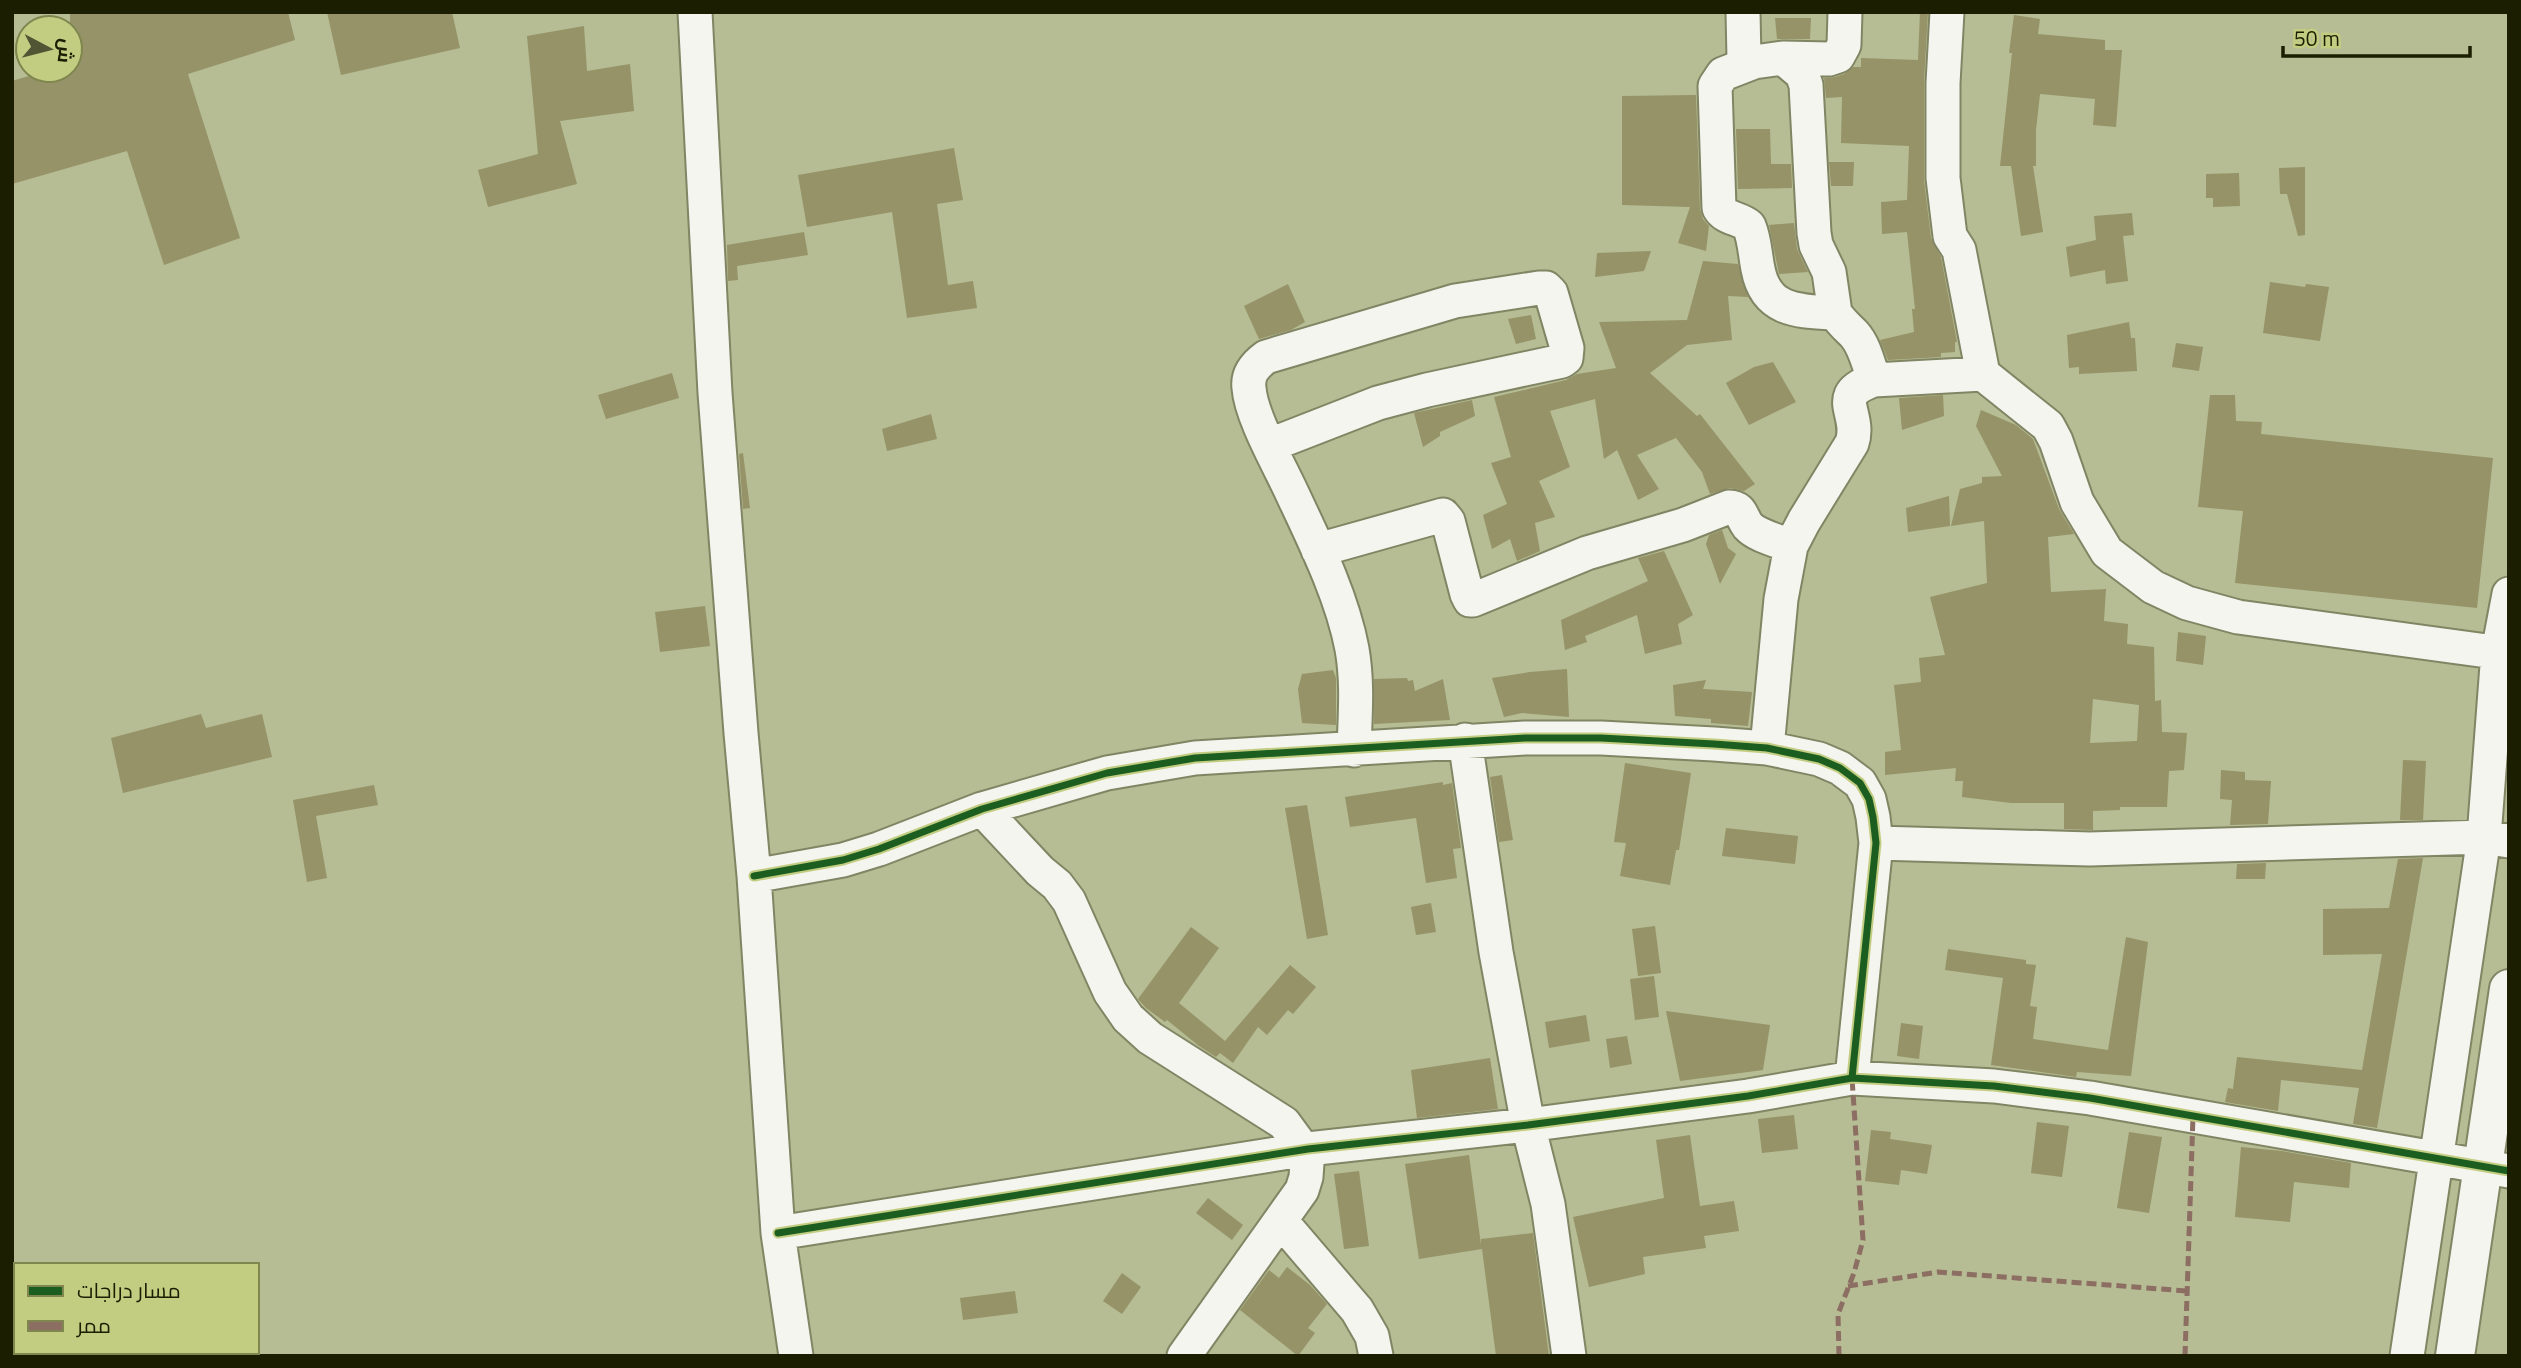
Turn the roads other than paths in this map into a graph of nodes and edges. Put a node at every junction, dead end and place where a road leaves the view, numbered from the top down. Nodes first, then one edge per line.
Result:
1 (695, 12) edge
2 (1743, 12) edge
3 (1845, 12) edge
4 (1947, 12) edge
5 (1769, 60) junction
6 (1835, 313) junction
7 (1983, 374) junction
8 (1874, 380) junction
9 (1270, 445) junction
10 (1791, 546) junction
11 (1318, 550) junction
12 (2509, 594) edge
13 (2504, 653) edge
14 (1465, 740) junction
15 (1767, 748) junction
16 (1354, 750) junction
17 (982, 808) junction
18 (2496, 839) edge
19 (1876, 844) junction
20 (754, 876) junction
21 (2509, 989) edge
22 (1852, 1079) junction
23 (1528, 1125) junction
24 (1308, 1149) junction
25 (2437, 1158) junction
26 (2502, 1167) edge
27 (1281, 1222) junction
28 (778, 1233) junction
29 (796, 1356) edge
30 (1184, 1356) edge
31 (1376, 1356) edge
32 (1569, 1356) edge
33 (2407, 1356) edge
34 (2455, 1356) edge
35 (2481, 1356) edge

1 - 20 street
2 - 5 street
3 - 5 street
4 - 7 street
5 - 6 street
5 - 6 street
6 - 8 street
7 - 8 street
7 - 13 street
8 - 10 street
9 - 9 street
9 - 11 street
10 - 11 street
10 - 15 street
11 - 16 street
12 - 13 street
13 - 18 street
14 - 15 street
14 - 16 street
14 - 23 street
15 - 19 street
16 - 17 street
17 - 20 street
17 - 24 street
18 - 19 street
18 - 25 street
19 - 22 street
20 - 28 street
21 - 26 main road
22 - 23 street
22 - 25 street
23 - 24 street
23 - 32 street
24 - 27 street
24 - 28 street
25 - 26 street
25 - 33 street
26 - 34 main road
26 - 35 main road
27 - 30 street
27 - 31 street
28 - 29 street

